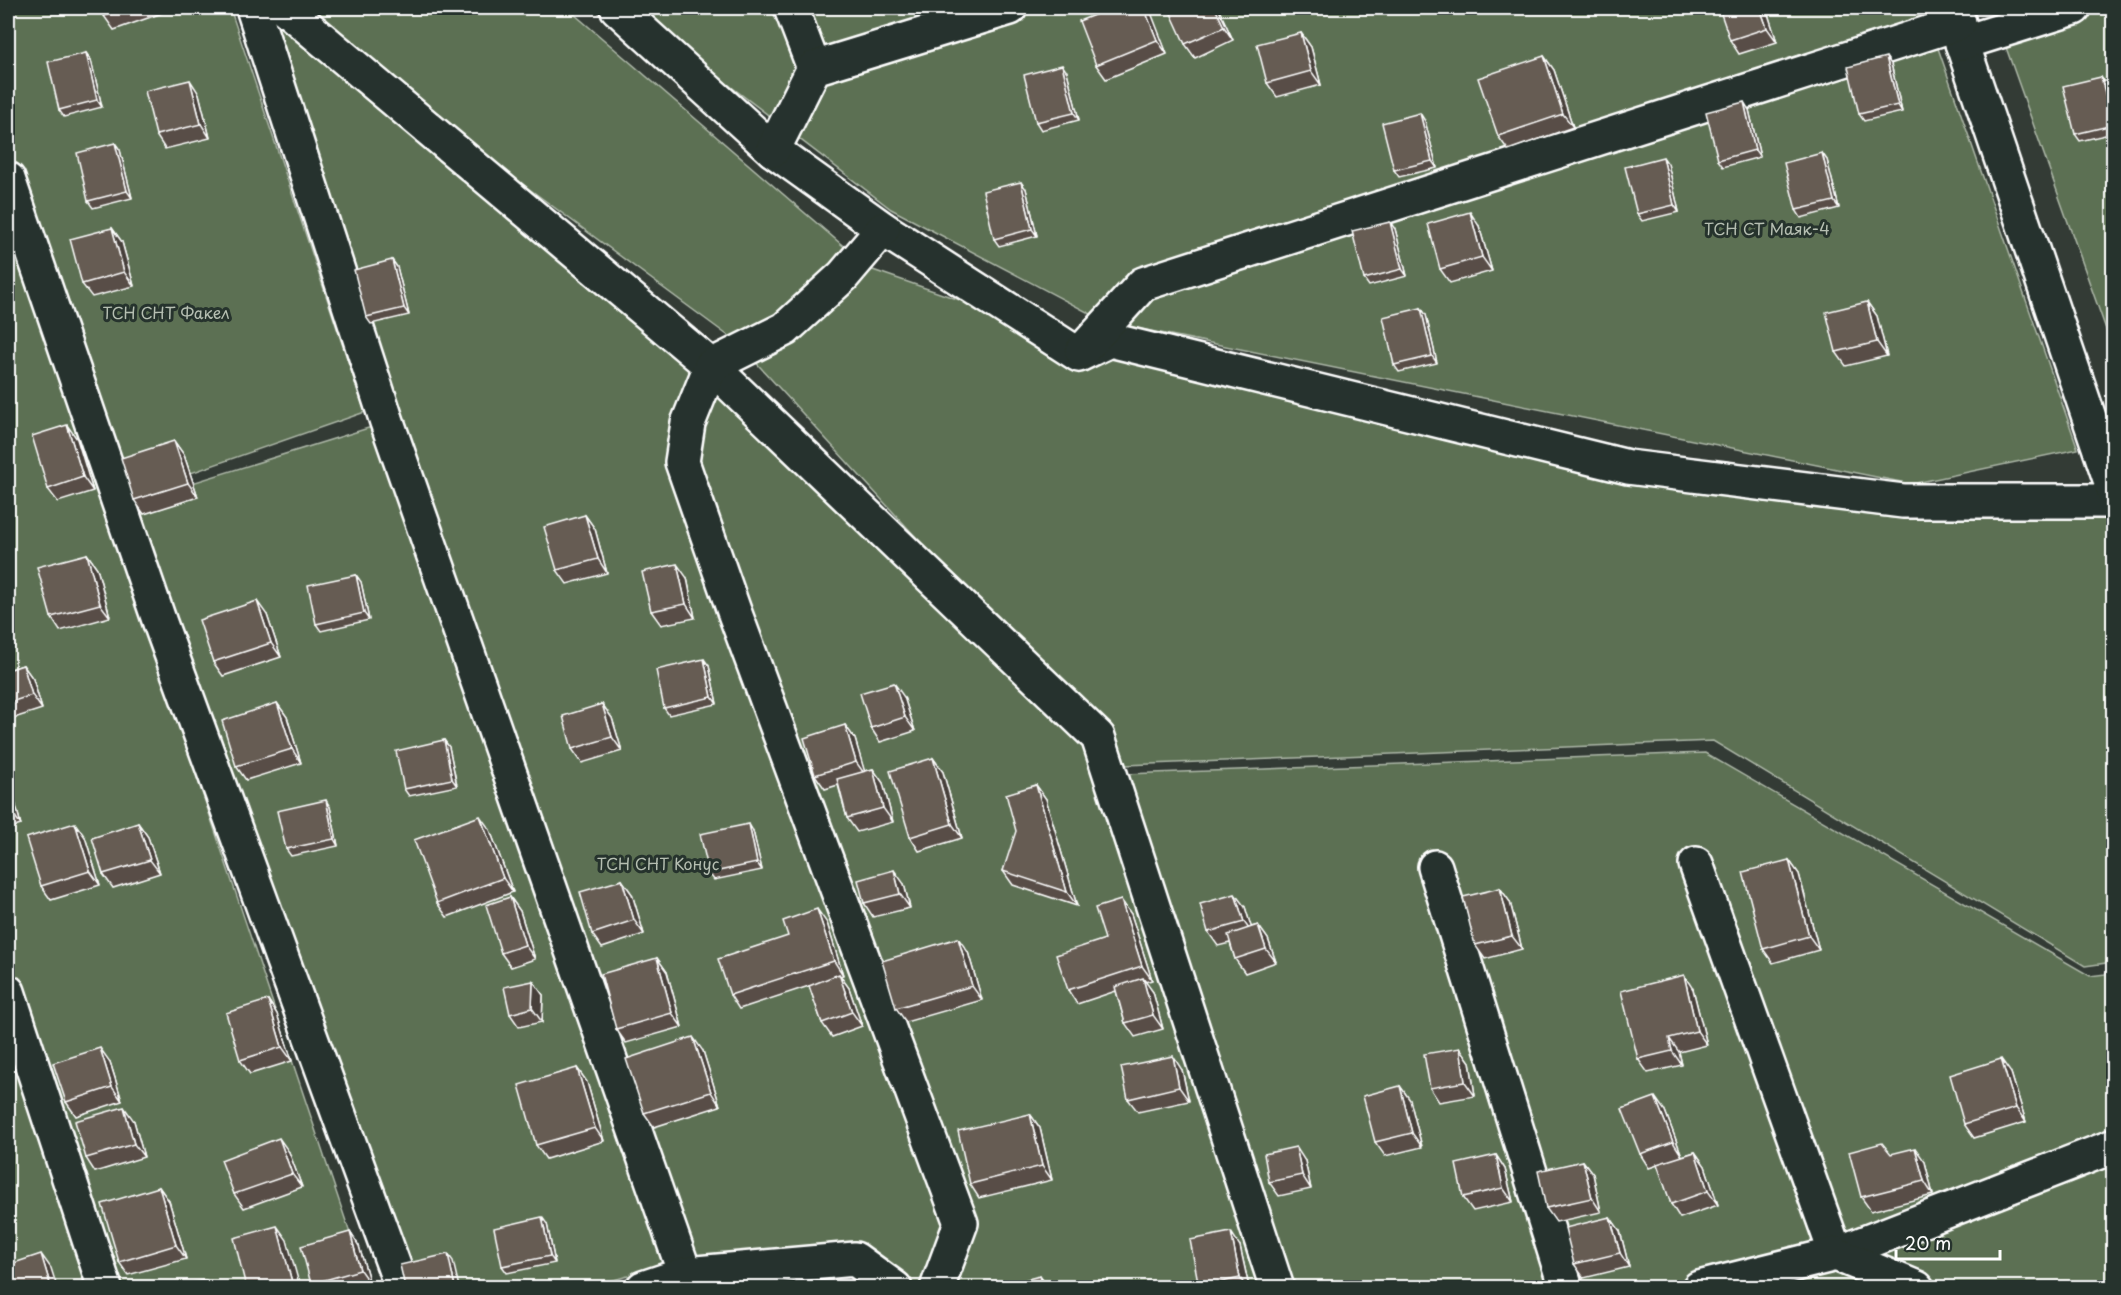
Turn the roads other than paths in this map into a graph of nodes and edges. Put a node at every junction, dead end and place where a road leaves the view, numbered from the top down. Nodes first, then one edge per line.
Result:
1 (253, 8) edge
2 (285, 8) edge
3 (617, 8) edge
4 (791, 8) edge
5 (1010, 8) edge
6 (2074, 8) edge
7 (1958, 24) edge
8 (814, 68) junction
9 (773, 150) junction
10 (8, 179) edge
11 (883, 229) junction
12 (1079, 355) junction
13 (711, 366) junction
14 (2114, 491) edge
15 (2114, 501) edge
16 (1696, 864) dead end
17 (1435, 867) dead end
18 (8, 992) edge
19 (2114, 1146) edge
20 (1836, 1254) junction
21 (685, 1274) junction
22 (105, 1287) edge
23 (402, 1287) edge
24 (643, 1287) edge
25 (895, 1287) edge
26 (937, 1287) edge
27 (1277, 1287) edge
28 (1566, 1287) edge
29 (1700, 1287) edge
30 (1917, 1287) edge

1 - 21 street
2 - 13 street
3 - 9 street
4 - 8 street
5 - 8 street
6 - 7 street
7 - 12 street
7 - 14 street
8 - 9 street
9 - 11 street
10 - 23 street
11 - 12 street
11 - 13 street
12 - 15 street
13 - 26 street
13 - 27 street
16 - 20 street
17 - 28 street
18 - 22 street
19 - 20 street
20 - 29 street
20 - 30 street
21 - 24 street
21 - 25 street

